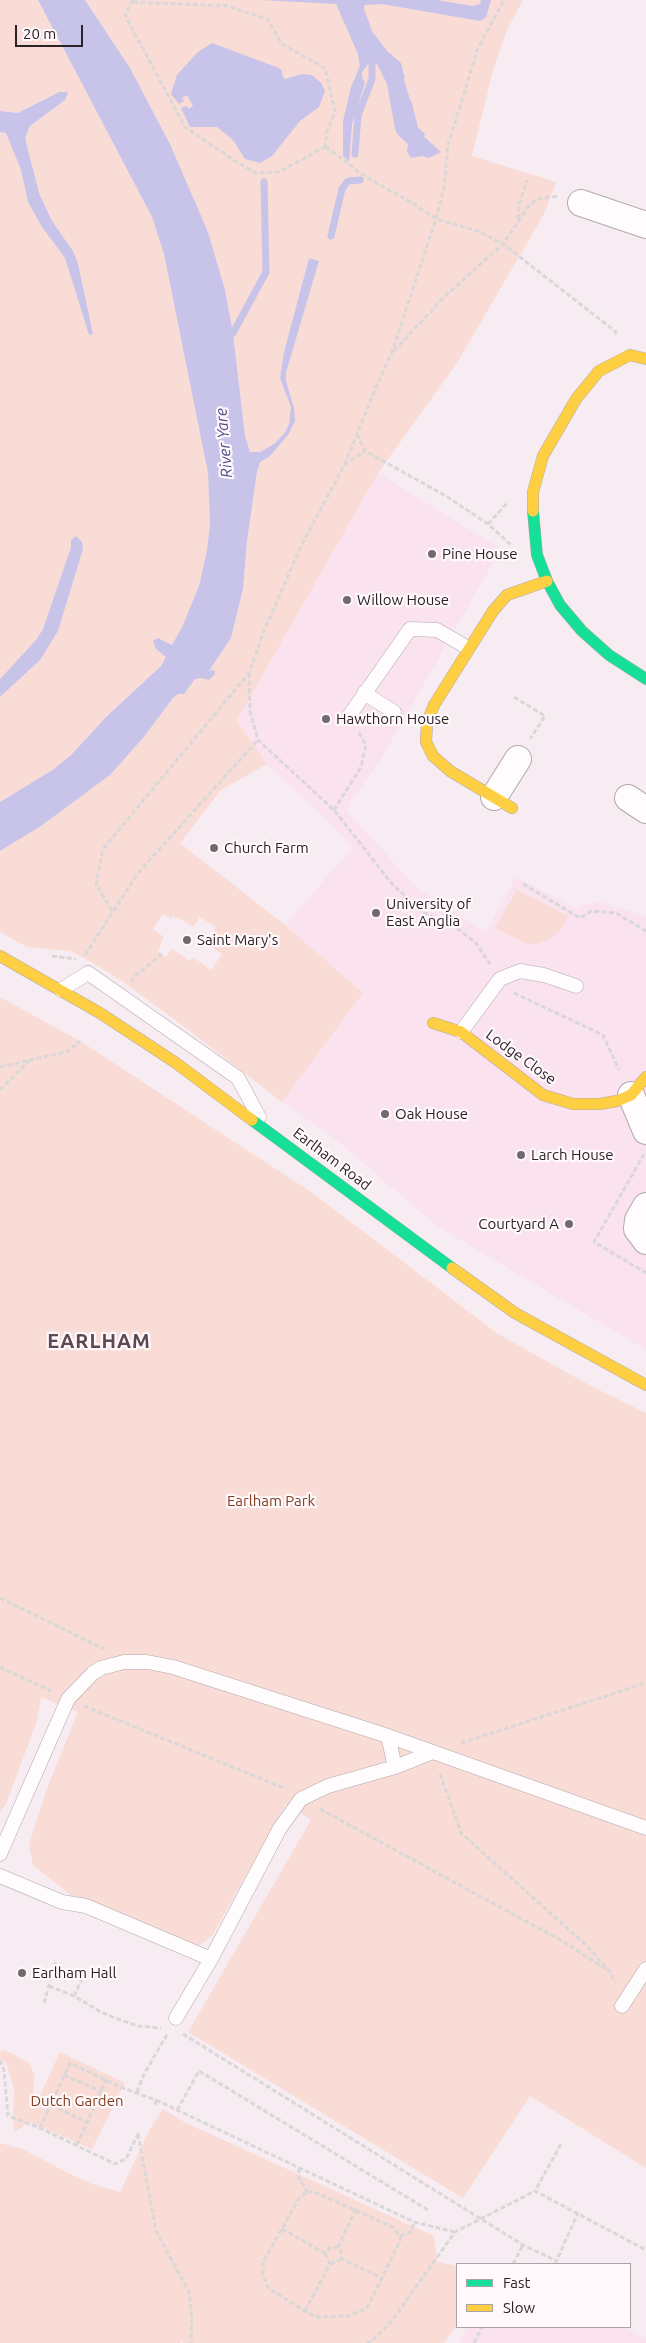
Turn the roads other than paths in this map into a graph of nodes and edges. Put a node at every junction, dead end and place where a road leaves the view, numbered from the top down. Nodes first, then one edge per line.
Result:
1 (581, 203) road end
2 (646, 225) edge
3 (646, 358) edge
4 (547, 581) junction
5 (468, 648) junction
6 (646, 679) edge
7 (364, 693) junction
8 (394, 712) dead end
9 (349, 716) road end
10 (518, 759) road end
11 (503, 802) joint
12 (0, 956) edge
13 (576, 986) dead end
14 (60, 990) junction
15 (433, 1023) dead end
16 (461, 1032) junction
17 (638, 1086) edge
18 (264, 1126) junction
19 (646, 1131) edge
20 (646, 1206) edge
21 (646, 1241) edge
22 (646, 1385) edge
23 (388, 1736) junction
24 (432, 1752) junction
25 (395, 1767) junction
26 (646, 1828) edge
27 (0, 1854) edge
28 (0, 1876) edge
29 (211, 1958) junction
30 (646, 1969) edge
31 (622, 2006) road end
32 (174, 2022) road end

1 - 2 street
3 - 4 street
4 - 5 street
4 - 6 street
5 - 7 lane
5 - 11 street
7 - 8 lane
7 - 9 lane
10 - 11 street
12 - 14 street, Earlham Road
13 - 16 lane
14 - 18 street, Earlham Road
14 - 18 lane
15 - 16 street, Lodge Close
16 - 17 street, Lodge Close
17 - 19 street
18 - 22 street, Earlham Road
20 - 21 street
23 - 24 lane
23 - 25 lane
23 - 27 lane
24 - 25 lane
24 - 26 lane
25 - 29 lane
28 - 29 lane
29 - 32 lane
30 - 31 lane

